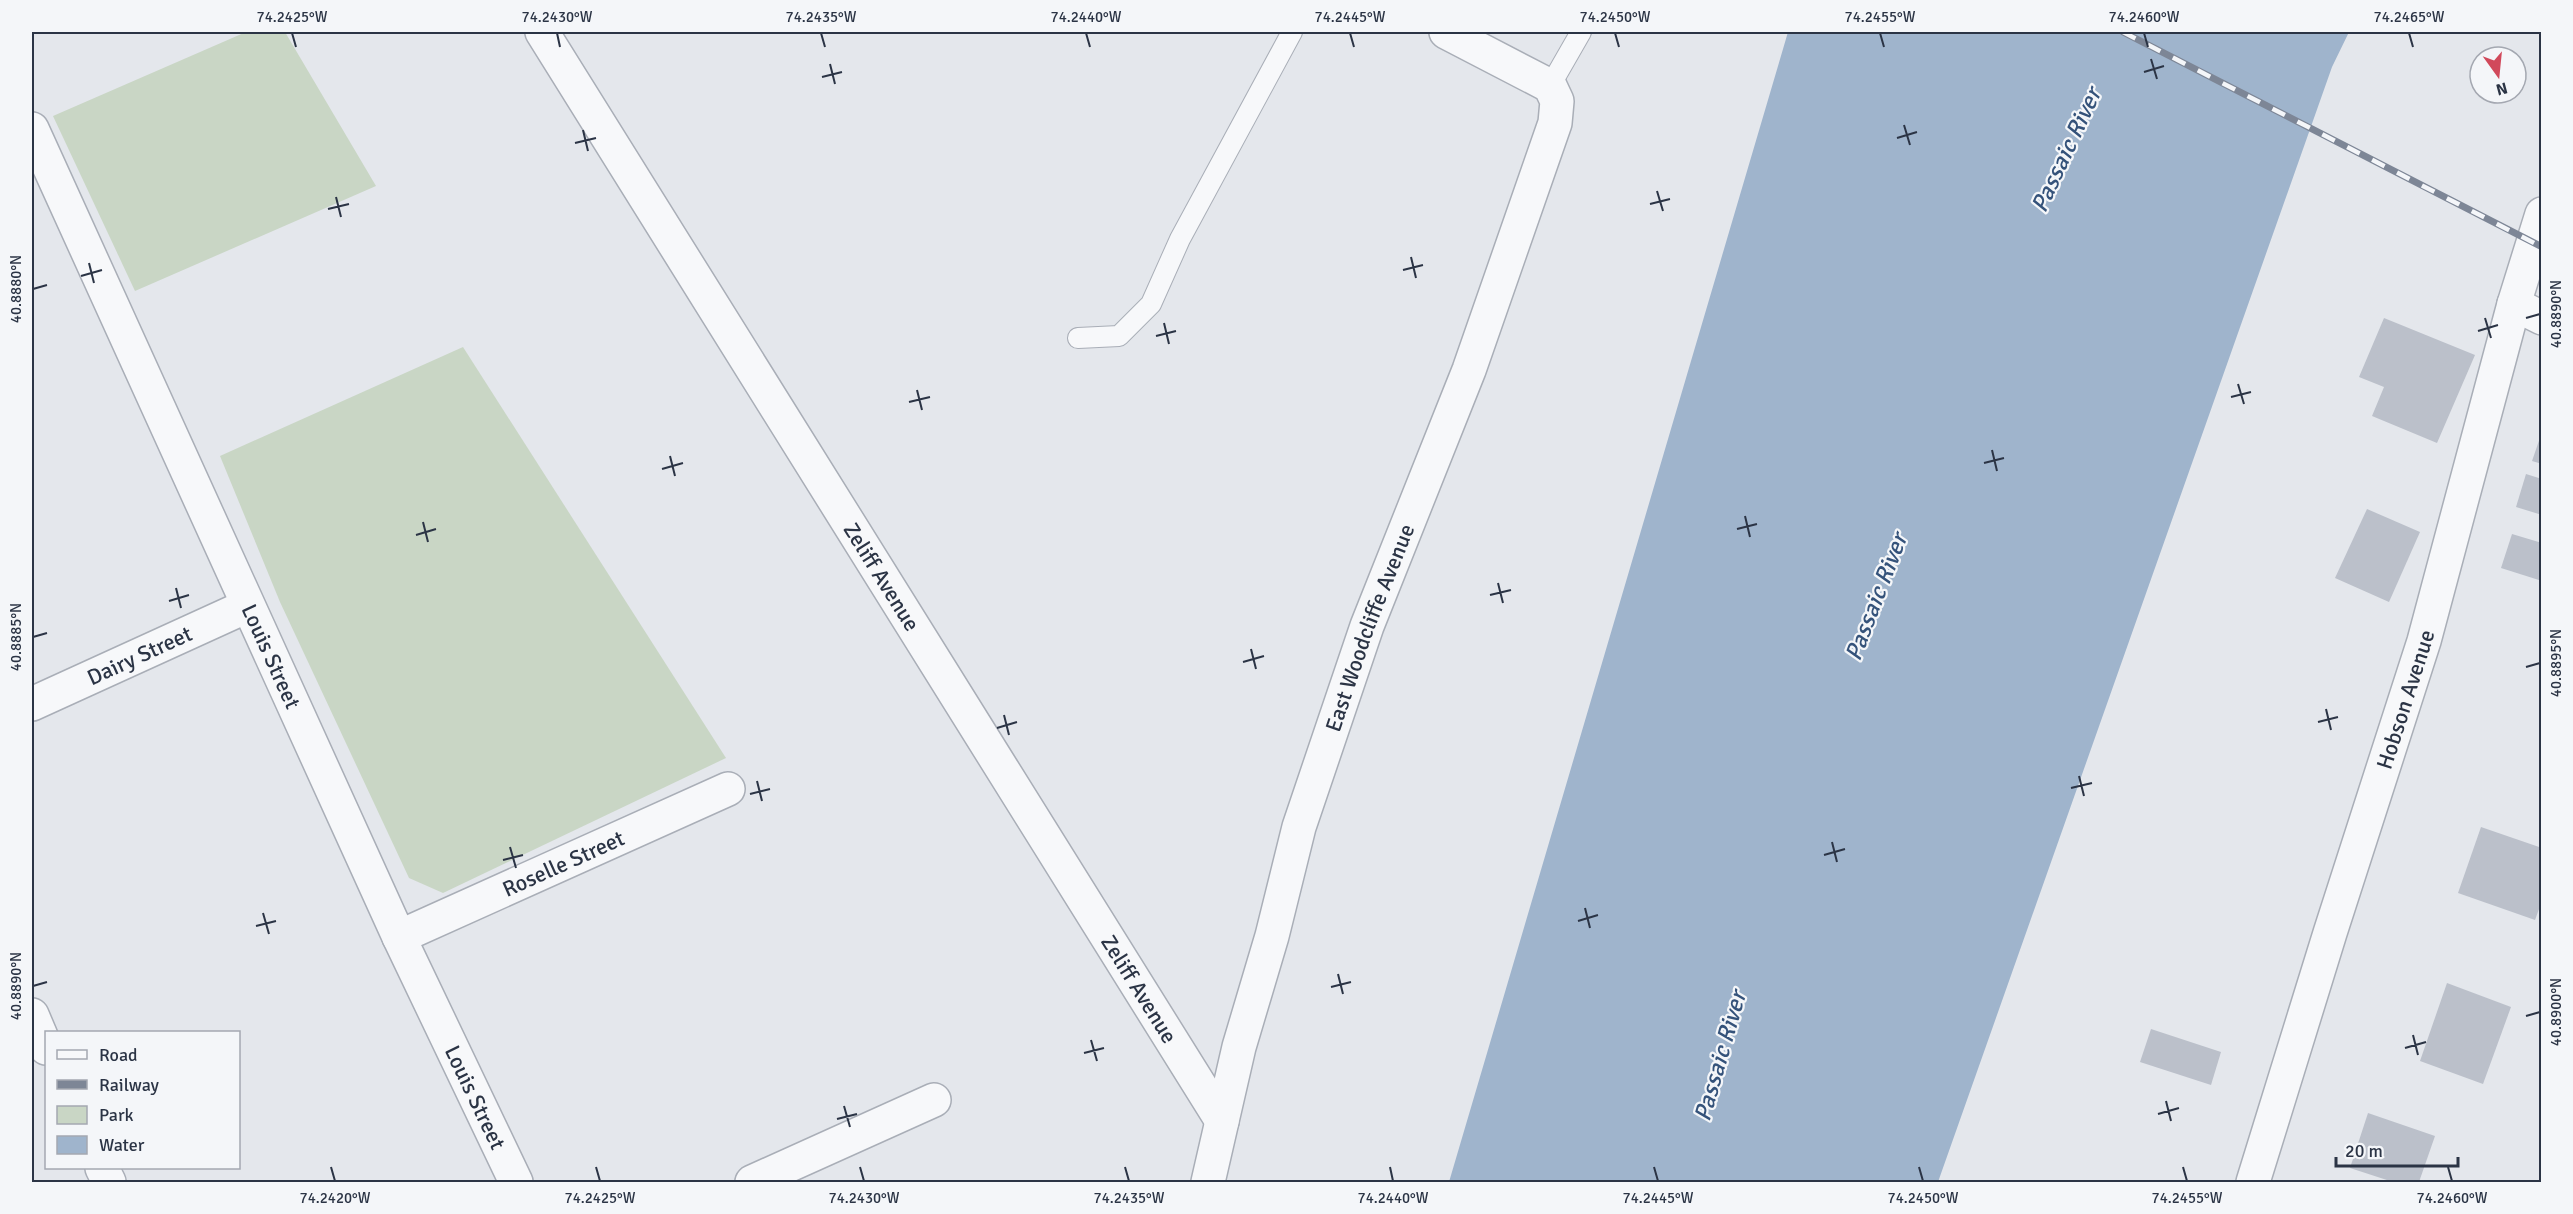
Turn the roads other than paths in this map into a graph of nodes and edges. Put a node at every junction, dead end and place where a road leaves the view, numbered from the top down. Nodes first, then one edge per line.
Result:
1 (542, 32) edge
2 (1292, 32) edge
3 (1446, 32) edge
4 (1581, 32) edge
5 (1550, 86) junction
6 (32, 129) edge
7 (2541, 214) edge
8 (2528, 311) edge
9 (1078, 338) dead end
10 (247, 606) junction
11 (32, 704) edge
12 (728, 789) dead end
13 (399, 937) junction
14 (32, 1015) edge
15 (45, 1046) edge
16 (934, 1100) dead end
17 (1222, 1121) junction
18 (516, 1182) edge
19 (752, 1182) edge
20 (1208, 1182) edge
21 (2253, 1182) edge

1 - 17 street, Zeliff Avenue
2 - 9 lane
3 - 5 street
4 - 5 lane
5 - 17 street, East Woodcliffe Avenue
6 - 10 street, Louis Street
7 - 8 street, Hobson Avenue
8 - 21 street, Hobson Avenue
10 - 11 street, Dairy Street
10 - 13 street, Louis Street
12 - 13 street, Roselle Street
13 - 18 street, Louis Street
14 - 15 street
16 - 19 street
17 - 20 street, East Woodcliffe Avenue

